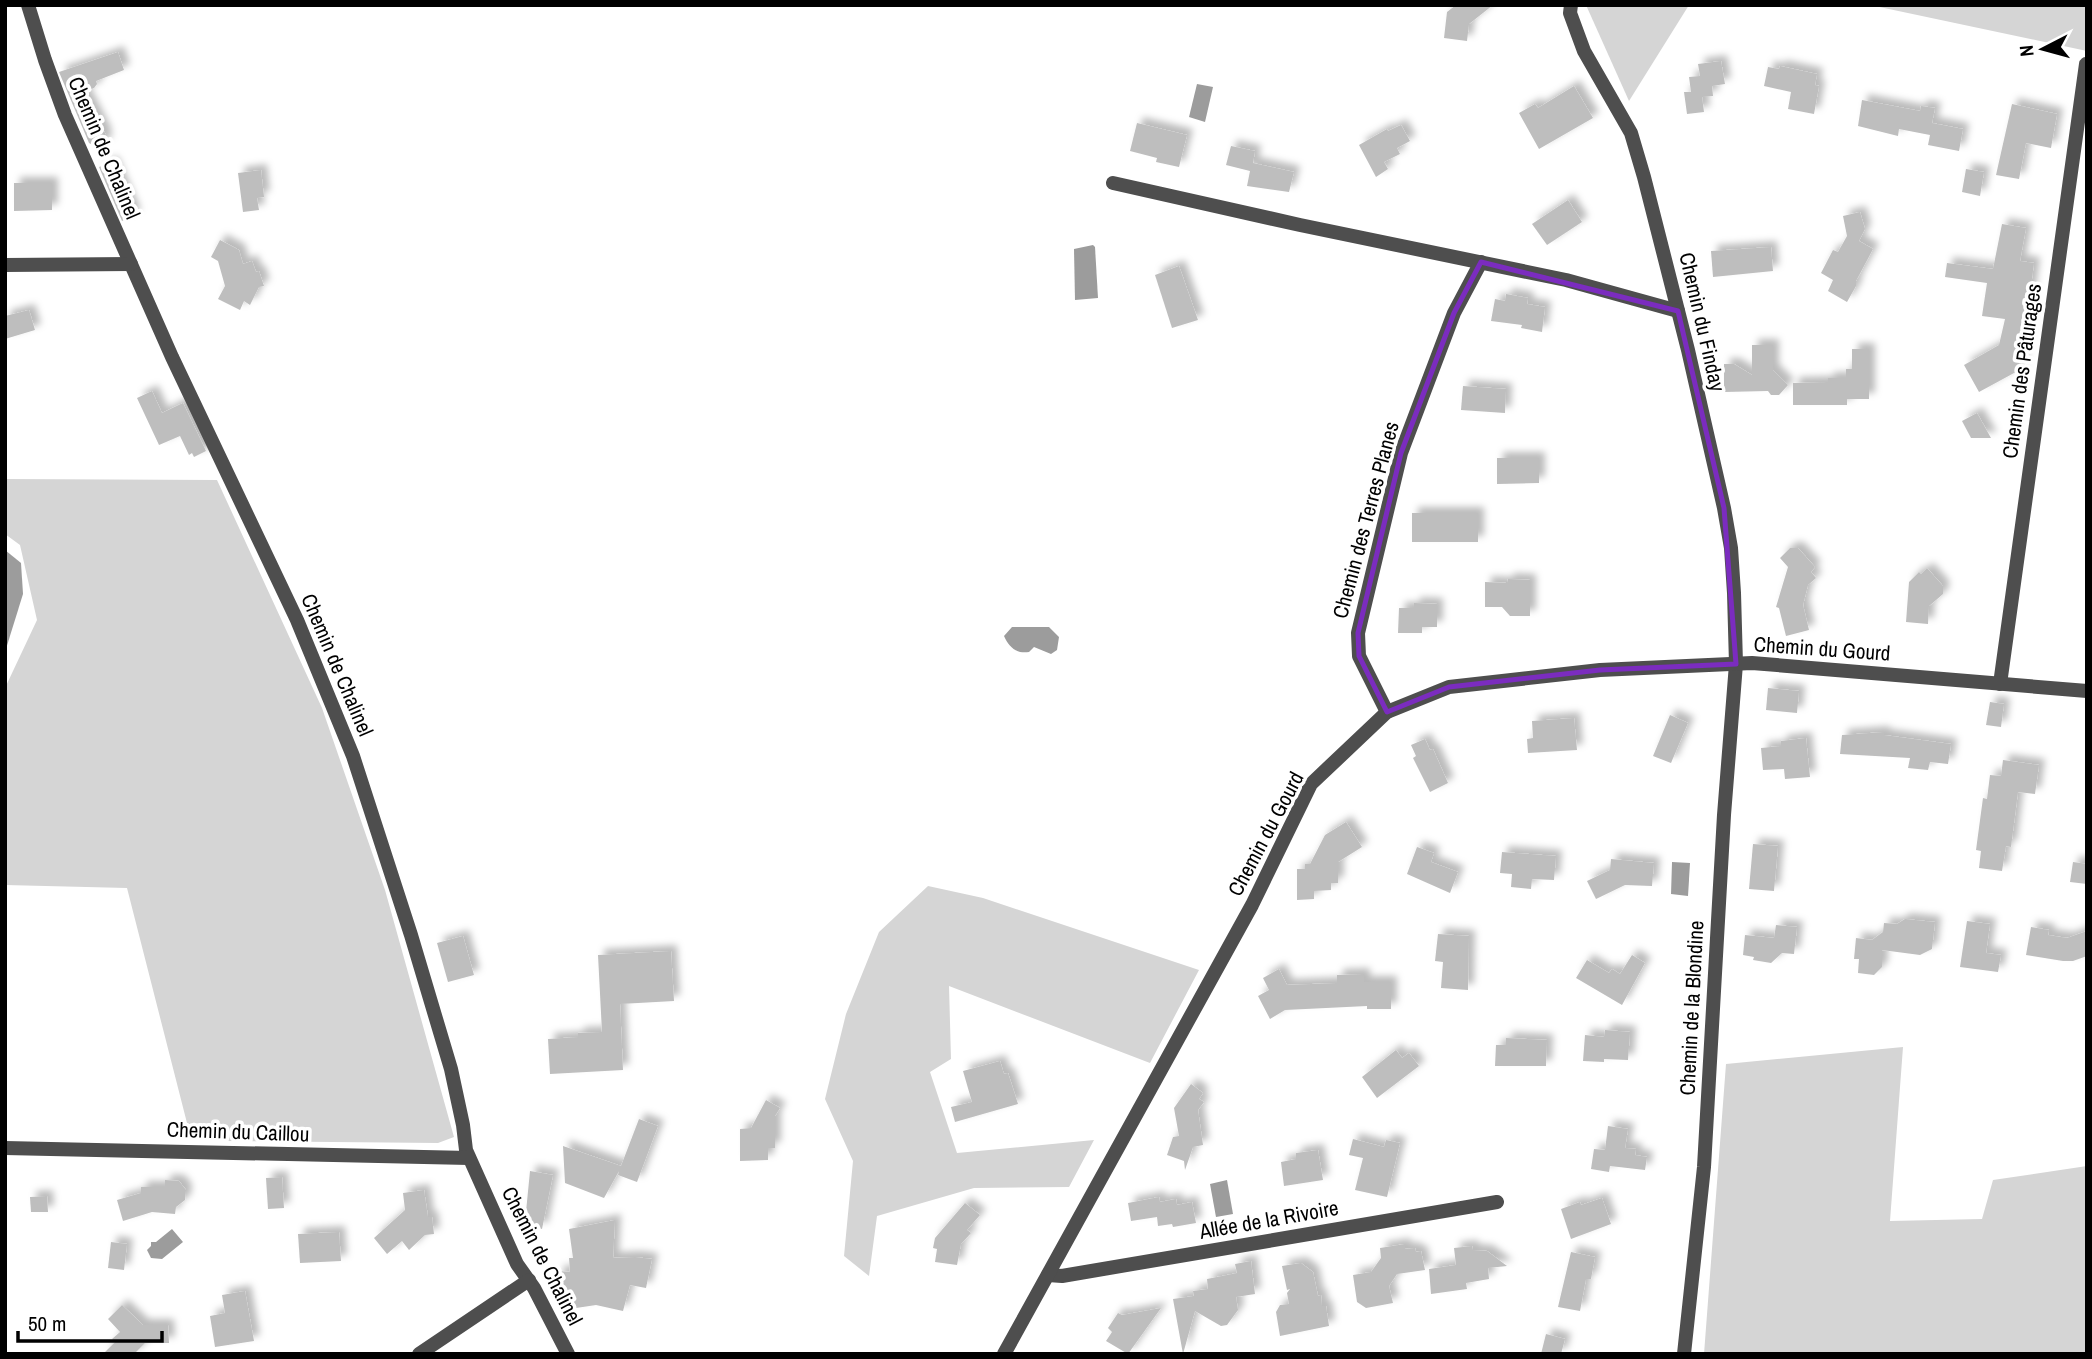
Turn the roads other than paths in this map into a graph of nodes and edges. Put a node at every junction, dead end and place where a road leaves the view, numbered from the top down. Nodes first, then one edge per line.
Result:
1 (27, 5) edge
2 (1571, 5) edge
3 (2085, 64) edge
4 (1113, 183) dead end
5 (1481, 262) junction
6 (131, 264) junction
7 (5, 265) edge
8 (1678, 311) junction
9 (1736, 664) junction
10 (2000, 684) junction
11 (2087, 691) edge
12 (1387, 712) junction
13 (5, 1148) edge
14 (469, 1158) junction
15 (1497, 1202) dead end
16 (1048, 1275) junction
17 (529, 1280) junction
18 (419, 1354) edge
19 (568, 1354) edge
20 (1004, 1354) edge
21 (1684, 1354) edge

1 - 6 street, Chemin de Chalinel
2 - 8 street, Chemin du Finday
3 - 10 street, Chemin des Pâturages
4 - 5 street
5 - 8 street
5 - 12 street, Chemin des Terres Planes
6 - 7 street
6 - 14 street, Chemin de Chalinel
8 - 9 street, Chemin du Finday
9 - 10 street, Chemin du Gourd
9 - 12 street, Chemin du Gourd
9 - 21 street, Chemin de la Blondine
10 - 11 street, Chemin du Gourd
12 - 16 street, Chemin du Gourd
13 - 14 street, Chemin du Caillou
14 - 17 street, Chemin de Chalinel
15 - 16 street, Allée de la Rivoire
16 - 20 street, Chemin du Gourd
17 - 18 street
17 - 19 street, Chemin de Chalinel

